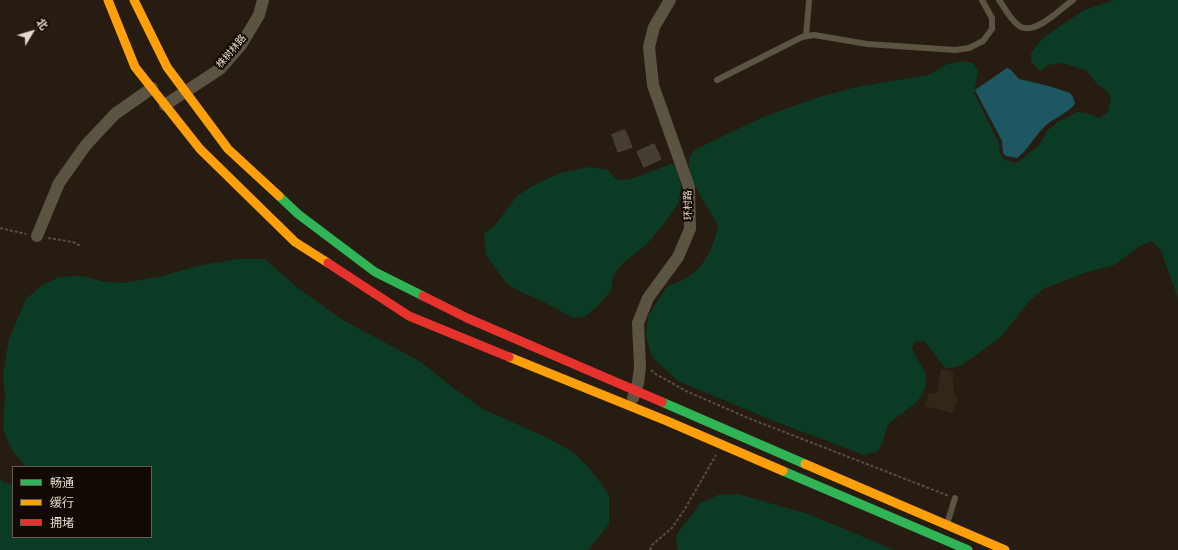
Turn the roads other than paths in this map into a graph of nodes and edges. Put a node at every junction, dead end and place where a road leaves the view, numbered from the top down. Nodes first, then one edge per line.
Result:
1 (108, 0) edge
2 (134, 0) edge
3 (263, 0) edge
4 (670, 0) edge
5 (982, 0) edge
6 (999, 0) edge
7 (1073, 0) edge
8 (809, 1) dead end
9 (806, 36) junction
10 (717, 80) dead end
11 (152, 88) junction
12 (185, 91) junction
13 (166, 105) junction
14 (37, 236) dead end
15 (636, 391) junction
16 (630, 406) junction
17 (955, 498) road end
18 (947, 525) junction
19 (968, 550) edge
20 (1005, 550) edge

1 - 11 main road
2 - 12 main road
3 - 12 street, 株树林路
4 - 15 street, 环村路
5 - 9 lane
6 - 7 lane
8 - 9 lane
9 - 10 lane
11 - 13 main road
11 - 14 street
12 - 13 street, 株树林路
12 - 15 main road
13 - 16 main road
15 - 16 street, 环村路
15 - 18 main road
16 - 19 main road
17 - 18 lane
18 - 20 main road

